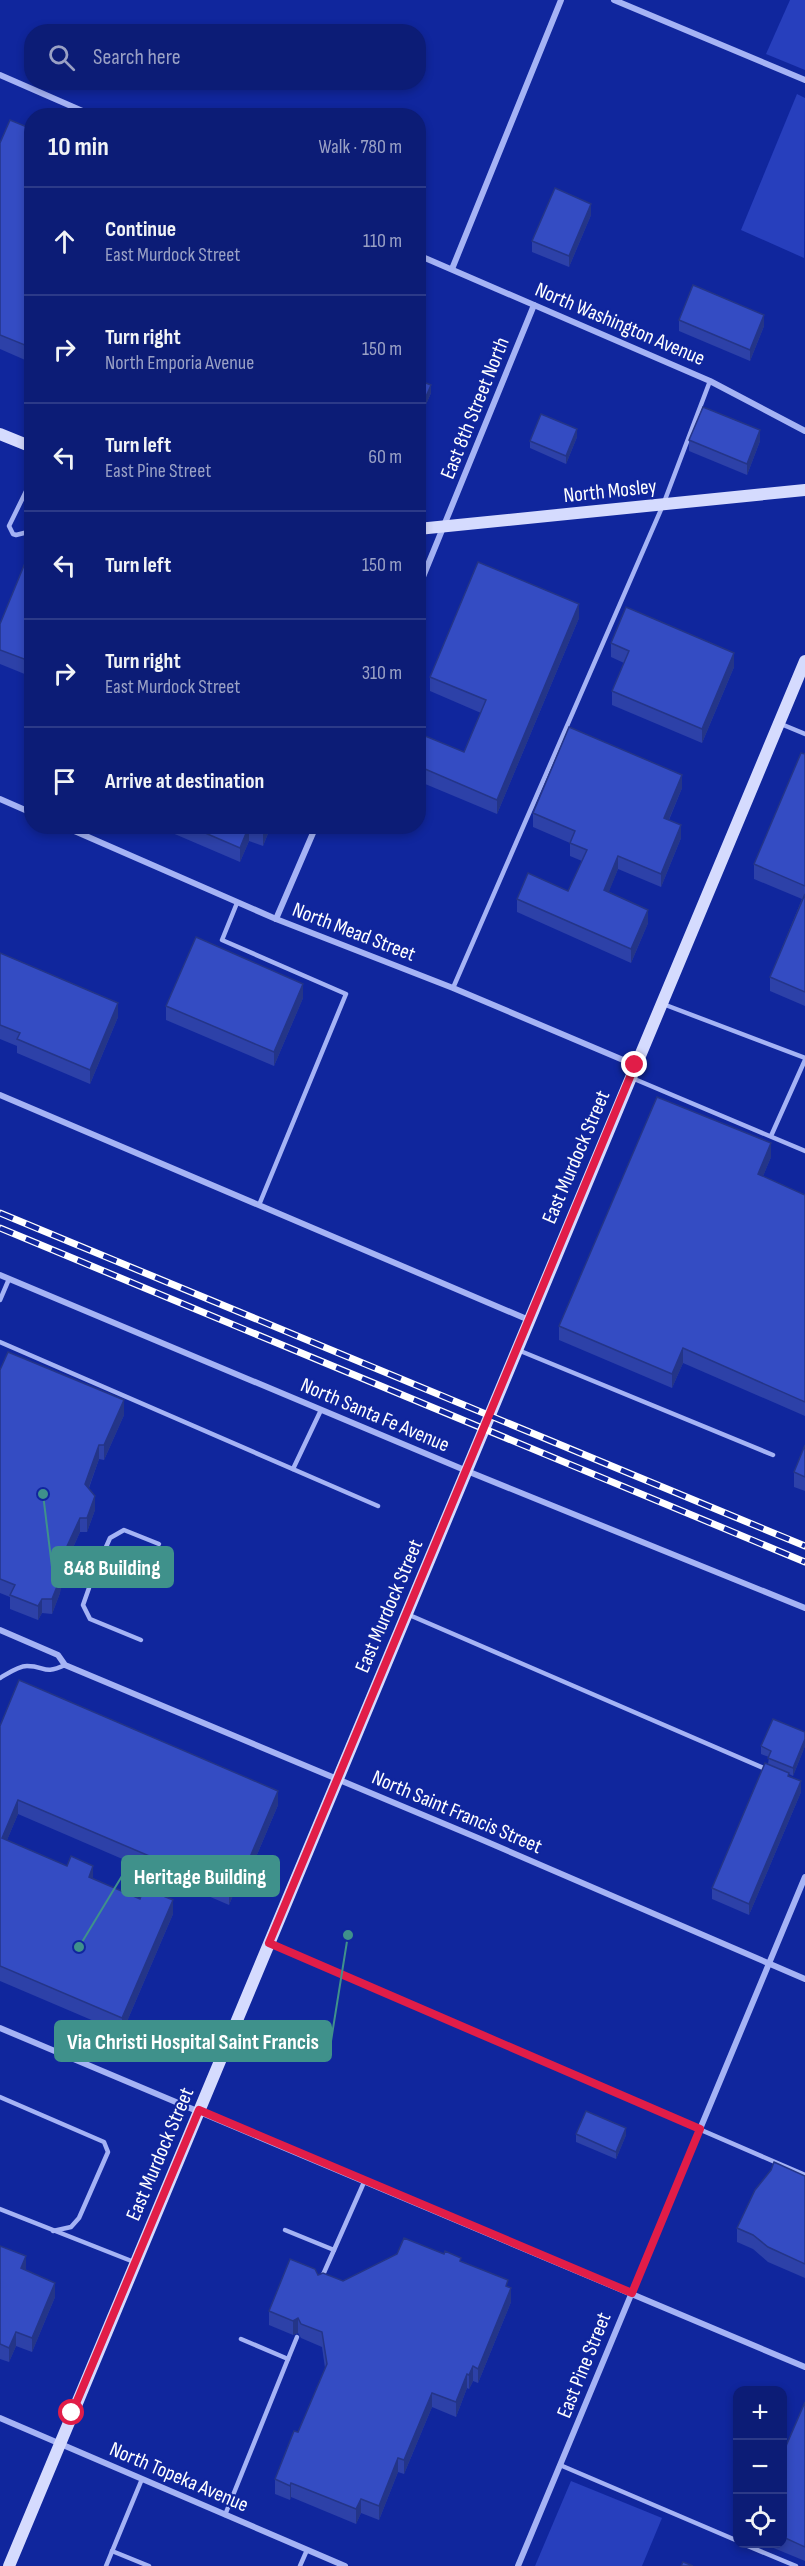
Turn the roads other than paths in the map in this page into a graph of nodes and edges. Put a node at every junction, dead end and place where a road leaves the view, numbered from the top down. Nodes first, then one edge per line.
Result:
1 (561, 0) edge
2 (614, 0) edge
3 (0, 75) edge
4 (805, 80) edge
5 (24, 85) edge
6 (34, 90) edge
7 (76, 108) edge
8 (426, 258) edge
9 (452, 269) junction
10 (534, 305) junction
11 (710, 381) junction
12 (805, 431) edge
13 (0, 434) edge
14 (24, 444) edge
15 (805, 490) edge
16 (24, 495) edge
17 (663, 505) junction
18 (445, 527) junction
19 (426, 529) edge
20 (24, 533) edge
21 (426, 571) edge
22 (804, 668) edge
23 (779, 723) junction
24 (805, 734) edge
25 (0, 799) edge
26 (24, 810) edge
27 (81, 834) edge
28 (313, 834) edge
29 (237, 903) junction
30 (276, 920) junction
31 (453, 988) junction
32 (661, 1003) junction
33 (805, 1059) edge
34 (632, 1071) junction
35 (0, 1095) edge
36 (771, 1136) junction
37 (805, 1152) edge
38 (259, 1205) junction
39 (0, 1275) edge
40 (9, 1279) junction
41 (0, 1300) edge
42 (529, 1320) junction
43 (0, 1342) edge
44 (517, 1350) junction
45 (321, 1410) junction
46 (773, 1455) dead end
47 (293, 1469) junction
48 (466, 1471) junction
49 (378, 1506) dead end
50 (159, 1544) dead end
51 (102, 1556) dead end
52 (89, 1588) dead end
53 (805, 1608) edge
54 (407, 1614) junction
55 (0, 1630) edge
56 (141, 1640) dead end
57 (65, 1665) junction
58 (0, 1678) edge
59 (772, 1772) edge
60 (338, 1780) junction
61 (805, 1877) edge
62 (269, 1943) junction
63 (769, 1964) junction
64 (805, 1979) edge
65 (0, 2028) edge
66 (0, 2097) edge
67 (199, 2110) junction
68 (700, 2129) junction
69 (805, 2175) edge
70 (365, 2180) junction
71 (0, 2209) edge
72 (285, 2230) dead end
73 (53, 2231) junction
74 (334, 2250) junction
75 (135, 2263) junction
76 (319, 2285) edge
77 (632, 2293) junction
78 (297, 2337) edge
79 (241, 2339) dead end
80 (288, 2359) junction
81 (805, 2367) edge
82 (0, 2418) edge
83 (60, 2444) junction
84 (560, 2465) junction
85 (142, 2479) junction
86 (225, 2515) junction
87 (733, 2539) edge
88 (753, 2548) edge
89 (307, 2550) junction
90 (112, 2551) junction
91 (9, 2566) edge
92 (106, 2566) edge
93 (149, 2566) edge
94 (300, 2566) edge
95 (345, 2566) edge
96 (518, 2566) edge
97 (796, 2566) edge

1 - 9 street
2 - 4 street
3 - 5 street
6 - 7 street
8 - 9 street, North Washington Avenue
9 - 10 street, North Washington Avenue
10 - 11 street, North Washington Avenue
10 - 18 street, East 8th Street North
11 - 12 street, North Washington Avenue
11 - 17 lane
13 - 14 street
15 - 17 street, North Mosley
16 - 20 lane
17 - 18 street, North Mosley
17 - 31 lane
18 - 19 street, North Mosley
18 - 21 street, East 8th Street North
22 - 23 street, East Murdock Street
23 - 24 lane
23 - 32 street, East Murdock Street
25 - 26 street
27 - 29 street, North Mead Street
28 - 30 street
29 - 30 street, North Mead Street
29 - 38 lane
30 - 31 street, North Mead Street
31 - 34 street, North Mead Street
32 - 33 lane
32 - 34 street, East Murdock Street
33 - 36 lane
34 - 36 lane
34 - 42 street, East Murdock Street
35 - 38 street
36 - 37 lane
38 - 42 street
39 - 40 street, North Santa Fe Avenue
40 - 41 lane
40 - 45 street, North Santa Fe Avenue
42 - 44 street, East Murdock Street
43 - 47 lane
44 - 46 lane
44 - 48 street, East Murdock Street
45 - 47 lane
45 - 48 street, North Santa Fe Avenue
47 - 49 lane
48 - 53 street, North Santa Fe Avenue
48 - 54 street, East Murdock Street
50 - 51 lane
52 - 56 lane
54 - 59 lane
54 - 60 street, East Murdock Street
55 - 57 street, North Saint Francis Street
57 - 58 lane
57 - 60 street, North Saint Francis Street
60 - 62 street, East Murdock Street
60 - 63 street, North Saint Francis Street
61 - 63 street, East Pine Street
62 - 67 street, East Murdock Street
62 - 68 lane
63 - 64 street, North Saint Francis Street
63 - 68 street, East Pine Street
65 - 67 street
66 - 73 lane
67 - 70 street
67 - 75 street, East Murdock Street
68 - 69 lane
68 - 77 street, East Pine Street
70 - 74 lane
70 - 77 street
71 - 73 lane
72 - 74 lane
73 - 75 lane
74 - 76 lane
75 - 83 street, East Murdock Street
77 - 81 street
77 - 84 street, East Pine Street
78 - 80 lane
79 - 80 lane
80 - 86 lane
82 - 83 street, North Topeka Avenue
83 - 85 street, North Topeka Avenue
83 - 91 street, East Murdock Street
84 - 87 lane
84 - 96 street, East Pine Street
85 - 86 street, North Topeka Avenue
85 - 90 lane
86 - 89 street, North Topeka Avenue
88 - 97 lane
89 - 94 lane
89 - 95 street, North Topeka Avenue
90 - 92 lane
90 - 93 lane

